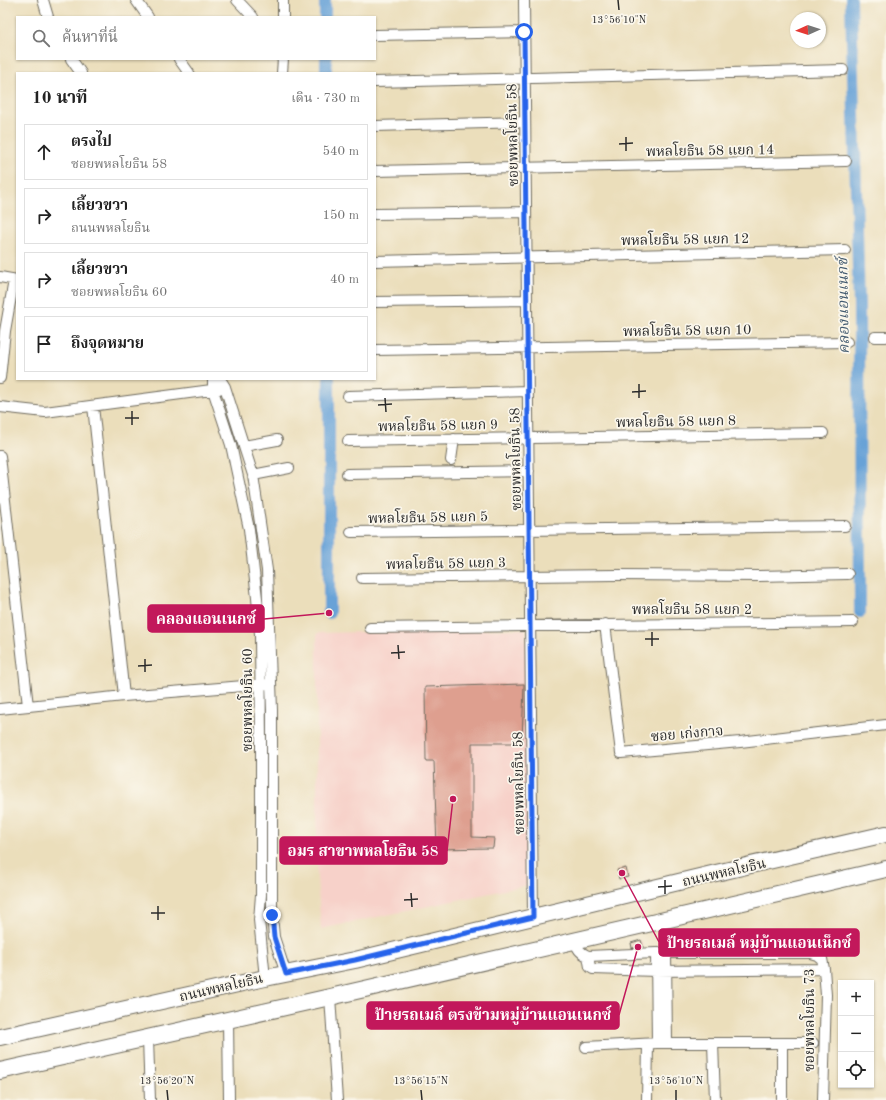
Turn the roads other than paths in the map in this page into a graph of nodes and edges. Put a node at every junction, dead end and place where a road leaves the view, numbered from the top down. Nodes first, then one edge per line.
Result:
1 (43, 0) edge
2 (136, 0) edge
3 (238, 0) edge
4 (283, 0) edge
5 (524, 0) edge
6 (48, 16) edge
7 (147, 16) edge
8 (252, 16) edge
9 (284, 16) edge
10 (524, 32) junction
11 (376, 35) edge
12 (72, 60) edge
13 (180, 60) edge
14 (283, 60) edge
15 (843, 70) dead end
16 (80, 72) edge
17 (188, 72) edge
18 (282, 72) edge
19 (525, 78) junction
20 (376, 82) edge
21 (526, 122) junction
22 (376, 126) edge
23 (846, 161) dead end
24 (526, 168) junction
25 (376, 171) edge
26 (526, 212) junction
27 (376, 214) edge
28 (845, 250) dead end
29 (527, 257) junction
30 (376, 261) edge
31 (0, 277) edge
32 (16, 280) edge
33 (527, 300) junction
34 (376, 302) edge
35 (875, 337) dead end
36 (886, 337) edge
37 (847, 342) dead end
38 (528, 347) junction
39 (376, 350) edge
40 (0, 378) edge
41 (213, 380) edge
42 (223, 383) edge
43 (213, 390) junction
44 (528, 391) junction
45 (348, 396) dead end
46 (93, 406) junction
47 (0, 407) edge
48 (823, 433) dead end
49 (454, 438) junction
50 (529, 438) junction
51 (277, 440) dead end
52 (348, 441) dead end
53 (244, 446) junction
54 (0, 456) edge
55 (451, 460) dead end
56 (289, 468) dead end
57 (529, 471) junction
58 (347, 474) dead end
59 (253, 475) junction
60 (845, 526) dead end
61 (530, 530) junction
62 (351, 532) dead end
63 (848, 574) dead end
64 (530, 576) junction
65 (362, 578) dead end
66 (853, 622) dead end
67 (605, 624) junction
68 (531, 625) junction
69 (370, 628) dead end
70 (271, 684) junction
71 (260, 685) junction
72 (124, 696) junction
73 (28, 706) junction
74 (0, 709) edge
75 (261, 710) junction
76 (272, 710) junction
77 (886, 725) edge
78 (886, 834) edge
79 (886, 869) edge
80 (533, 917) junction
81 (574, 940) junction
82 (661, 953) junction
83 (588, 956) junction
84 (824, 969) junction
85 (661, 971) junction
86 (286, 974) junction
87 (265, 978) junction
88 (330, 997) junction
89 (228, 1019) junction
90 (0, 1037) edge
91 (148, 1038) junction
92 (657, 1043) junction
93 (713, 1043) junction
94 (813, 1043) dead end
95 (782, 1044) junction
96 (586, 1047) dead end
97 (0, 1071) edge
98 (150, 1100) edge
99 (229, 1100) edge
100 (337, 1100) edge
101 (647, 1100) edge
102 (715, 1100) edge
103 (782, 1100) edge
104 (823, 1100) edge

1 - 6 street
2 - 7 street
3 - 8 street
4 - 9 street
5 - 10 street, ซอยพหลโยธิน 58
10 - 11 street
10 - 19 street, ซอยพหลโยธิน 58
12 - 16 street
13 - 17 street
14 - 18 street
15 - 19 street
19 - 20 street
19 - 21 street, ซอยพหลโยธิน 58
21 - 22 street
21 - 24 street, ซอยพหลโยธิน 58
23 - 24 street, พหลโยธิน 58 แยก 14
24 - 25 street, พหลโยธิน 58 แยก 14
24 - 26 street, ซอยพหลโยธิน 58
26 - 27 street
26 - 29 street, ซอยพหลโยธิน 58
28 - 29 street, พหลโยธิน 58 แยก 12
29 - 30 street, พหลโยธิน 58 แยก 12
29 - 33 street, ซอยพหลโยธิน 58
31 - 32 street
32 - 40 street
33 - 34 street
33 - 38 street, ซอยพหลโยธิน 58
35 - 36 street
37 - 38 street, พหลโยธิน 58 แยก 10
38 - 39 street, พหลโยธิน 58 แยก 10
38 - 44 street, ซอยพหลโยธิน 58
41 - 43 street, ซอยพหลโยธิน 60
42 - 43 street
42 - 53 street, ซอยพหลโยธิน 60
43 - 46 street
43 - 71 street, ซอยพหลโยธิน 60
44 - 45 street
44 - 50 street, ซอยพหลโยธิน 58
46 - 47 street
46 - 72 street
48 - 50 street, พหลโยธิน 58 แยก 8
49 - 50 street, พหลโยธิน 58 แยก 9
49 - 52 street, พหลโยธิน 58 แยก 9
49 - 55 street
50 - 57 street, ซอยพหลโยธิน 58
51 - 53 street
53 - 59 street, ซอยพหลโยธิน 60
54 - 73 street
56 - 59 street
57 - 58 street
57 - 61 street, ซอยพหลโยธิน 58
59 - 70 street, ซอยพหลโยธิน 60
60 - 61 street, พหลโยธิน 58 แยก 5
61 - 62 street, พหลโยธิน 58 แยก 5
61 - 64 street, ซอยพหลโยธิน 58
63 - 64 street, พหลโยธิน 58 แยก 3
64 - 65 street, พหลโยธิน 58 แยก 3
64 - 68 street, ซอยพหลโยธิน 58
66 - 67 street, พหลโยธิน 58 แยก 2
67 - 68 street, พหลโยธิน 58 แยก 2
67 - 77 street, ซอย เก่งกาจ
68 - 69 street, พหลโยธิน 58 แยก 2
68 - 80 street, ซอยพหลโยธิน 58
70 - 71 street
70 - 76 street, ซอยพหลโยธิน 60
71 - 72 street
71 - 75 street, ซอยพหลโยธิน 60
72 - 73 street
73 - 74 street
75 - 76 street
75 - 87 street, ซอยพหลโยธิน 60
76 - 86 street, ซอยพหลโยธิน 60
78 - 80 main road, ถนนพหลโยธิน
79 - 81 main road
80 - 86 main road, ถนนพหลโยธิน
81 - 83 street
81 - 88 main road
82 - 83 street, ซอยพหลโยธิน 73
82 - 84 street, ซอยพหลโยธิน 73
82 - 85 street
83 - 85 street
84 - 85 street
84 - 104 street, ซอยพหลโยธิน 73
85 - 92 street
86 - 87 main road, ถนนพหลโยธิน
87 - 90 main road, ถนนพหลโยธิน
88 - 89 main road
88 - 100 street
89 - 91 main road
89 - 99 street
91 - 97 main road
91 - 98 street
92 - 93 street
92 - 96 street
92 - 101 street
93 - 95 street
93 - 102 street
94 - 95 street
95 - 103 street

